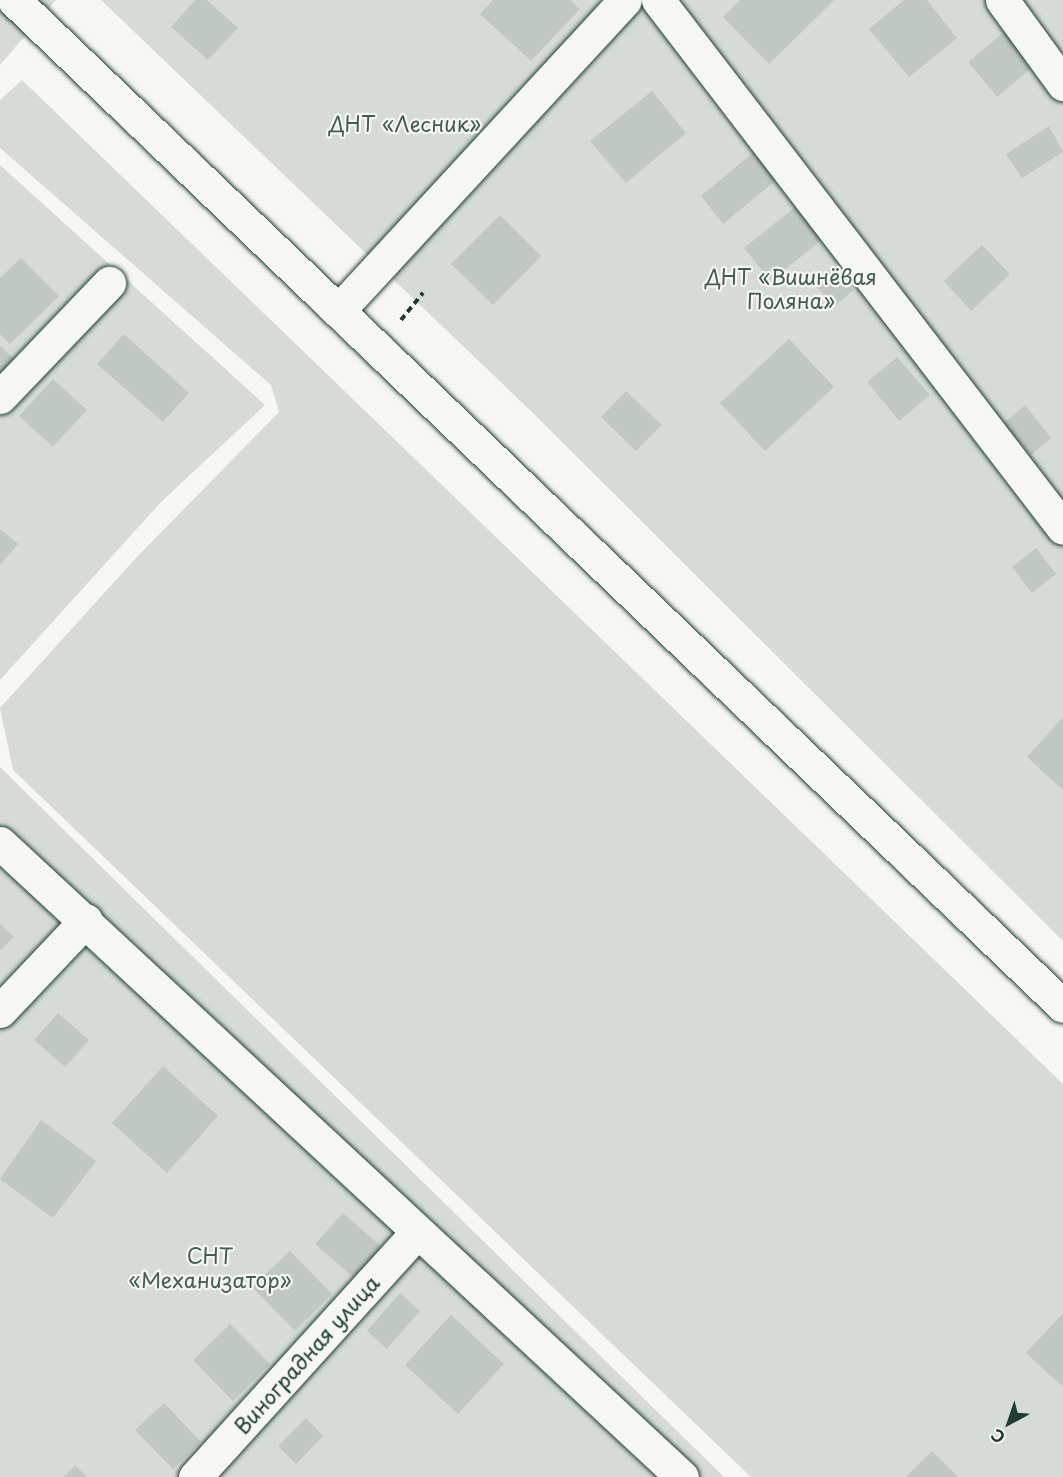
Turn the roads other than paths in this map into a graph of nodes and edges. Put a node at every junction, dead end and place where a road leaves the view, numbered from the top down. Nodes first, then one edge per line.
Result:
1 (14, 0) edge
2 (625, 0) edge
3 (658, 0) edge
4 (1002, 0) edge
5 (1063, 84) edge
6 (109, 283) dead end
7 (338, 311) junction
8 (0, 397) edge
9 (1063, 528) edge
10 (0, 843) edge
11 (87, 920) junction
12 (1063, 1006) edge
13 (0, 1011) edge
14 (417, 1232) junction
15 (195, 1477) edge
16 (682, 1477) edge

1 - 7 street
2 - 7 street
3 - 9 street
4 - 5 street
6 - 8 street
7 - 12 street
10 - 11 street
11 - 13 street
11 - 14 street
14 - 15 street, Виноградная улица
14 - 16 street

